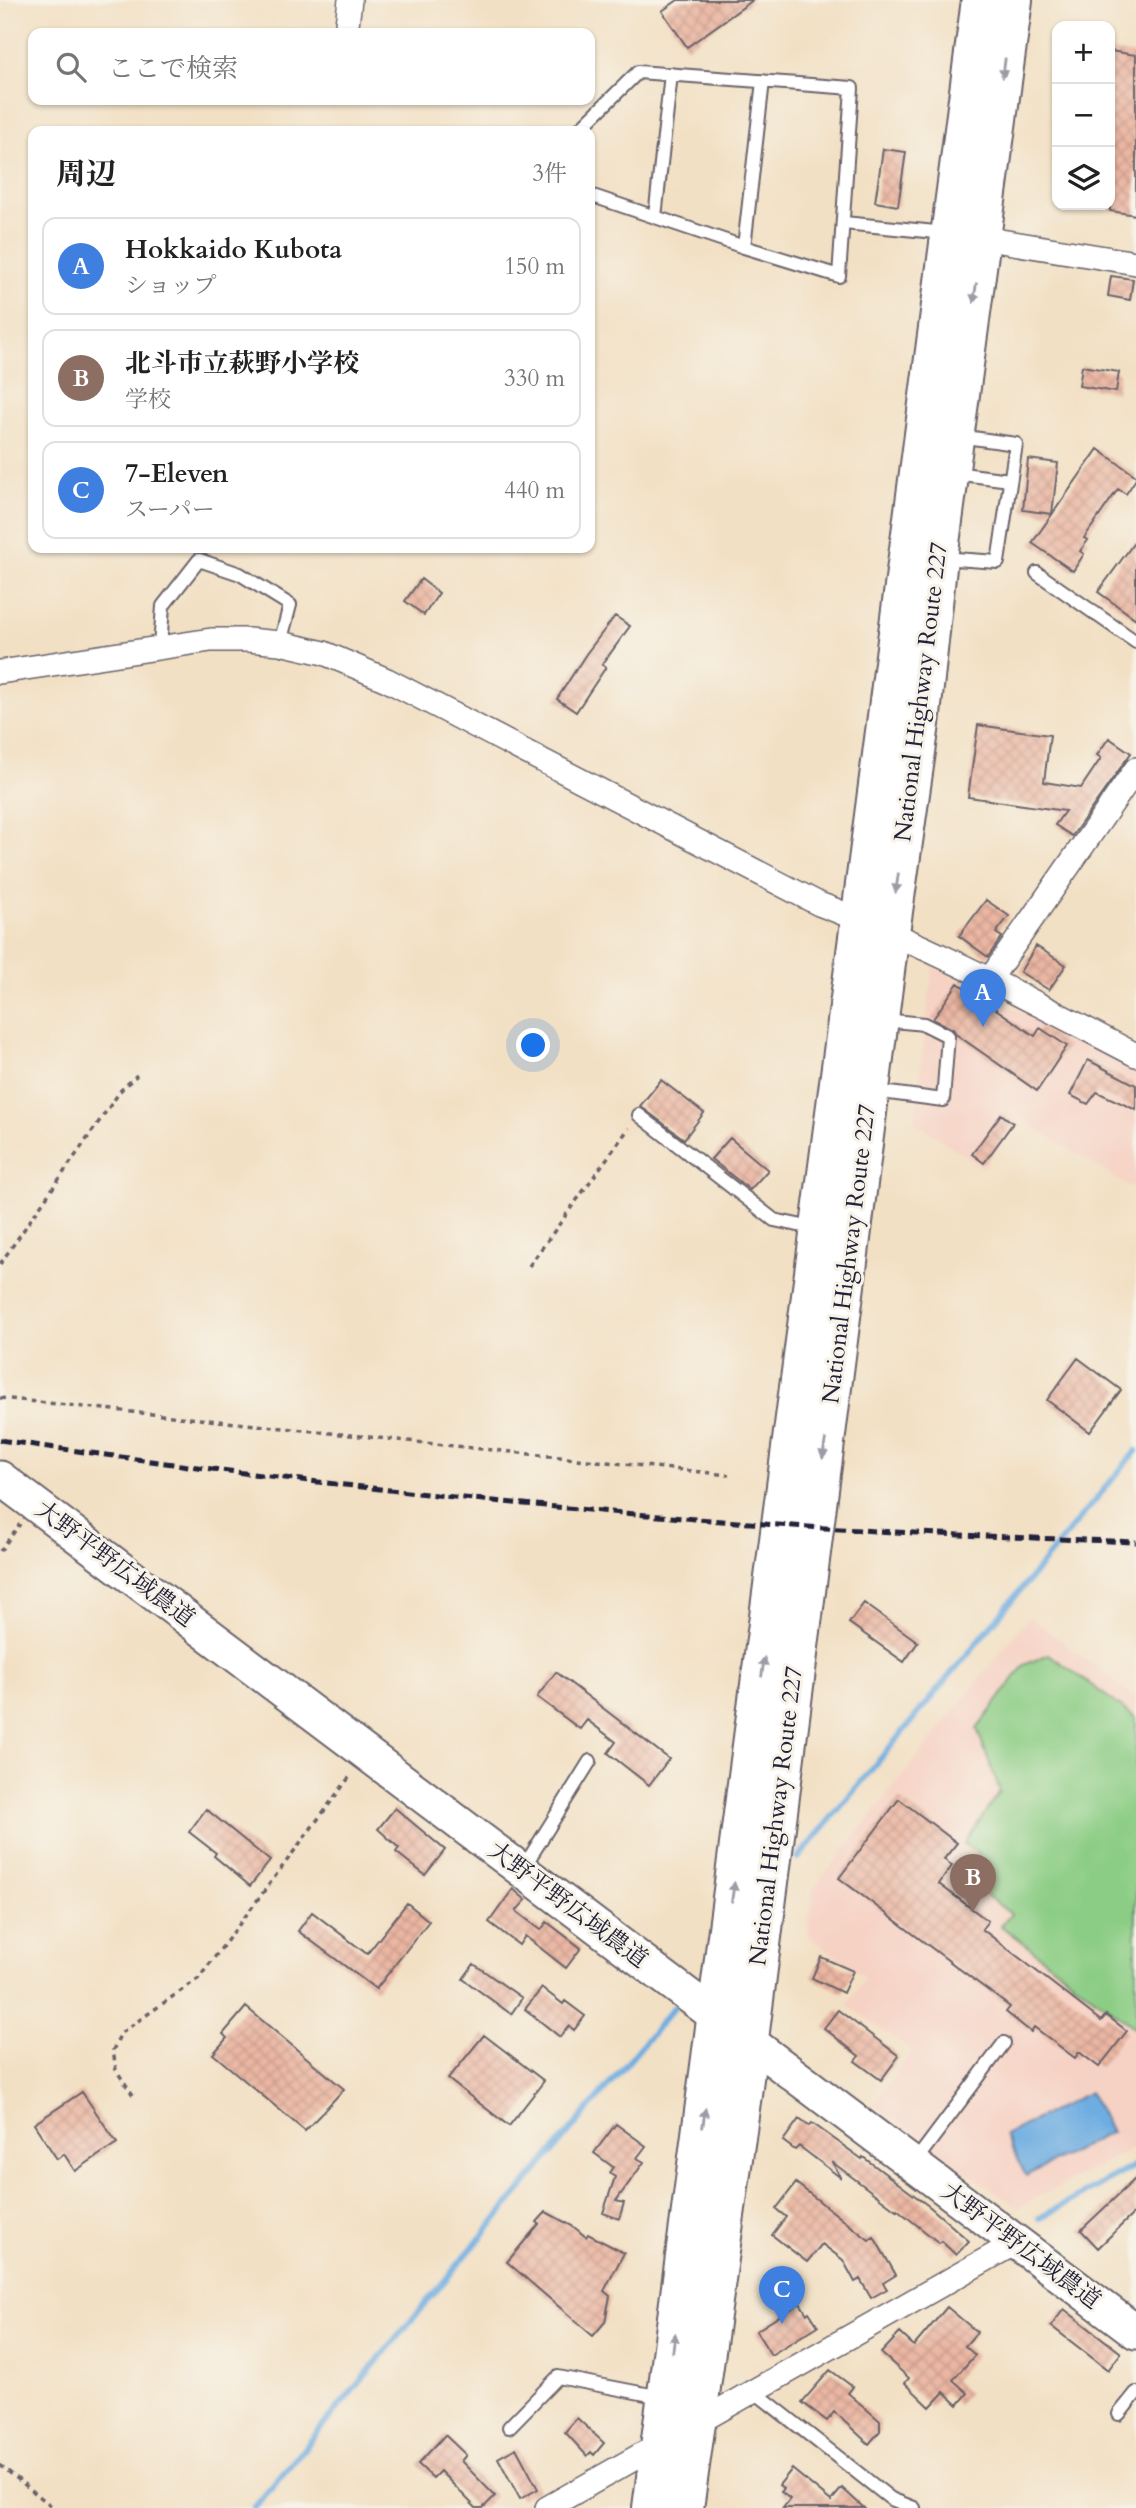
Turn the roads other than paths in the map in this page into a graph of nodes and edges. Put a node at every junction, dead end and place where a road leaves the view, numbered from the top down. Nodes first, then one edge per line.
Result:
1 (350, 0) edge
2 (981, 0) edge
3 (1013, 0) edge
4 (347, 28) edge
5 (671, 74) junction
6 (763, 81) junction
7 (583, 126) edge
8 (595, 197) edge
9 (655, 217) junction
10 (844, 223) junction
11 (966, 235) junction
12 (744, 247) junction
13 (1136, 263) edge
14 (947, 379) junction
15 (956, 435) junction
16 (950, 472) junction
17 (1010, 480) junction
18 (938, 558) junction
19 (1037, 573) dead end
20 (1136, 642) edge
21 (281, 643) junction
22 (159, 647) junction
23 (0, 671) edge
24 (1136, 769) edge
25 (876, 926) junction
26 (990, 979) junction
27 (879, 1020) junction
28 (1136, 1055) edge
29 (870, 1091) junction
30 (639, 1115) road end
31 (836, 1233) junction
32 (0, 1478) edge
33 (590, 1761) dead end
34 (522, 1870) junction
35 (717, 2017) junction
36 (748, 2041) junction
37 (1004, 2043) dead end
38 (912, 2165) junction
39 (1017, 2242) junction
40 (1136, 2332) edge
41 (755, 2392) junction
42 (1136, 2393) edge
43 (666, 2398) junction
44 (1119, 2414) dead end
45 (509, 2427) dead end
46 (694, 2427) junction
47 (660, 2446) junction
48 (547, 2508) edge
49 (652, 2508) edge
50 (684, 2508) edge
51 (914, 2508) edge

1 - 4 street
2 - 11 highway, National Highway Route 227
3 -> 11 highway, National Highway Route 227
5 - 6 lane
5 - 7 lane
5 - 9 lane
6 - 10 lane
6 - 12 lane
8 - 9 lane
9 - 12 lane
10 - 11 lane
10 - 12 lane
11 - 13 street
11 - 14 highway, National Highway Route 227
14 - 15 highway, National Highway Route 227
14 - 25 highway, National Highway Route 227
15 - 16 highway, National Highway Route 227
15 - 17 lane
16 - 17 lane
16 - 18 highway, National Highway Route 227
17 - 18 lane
18 -> 25 highway, National Highway Route 227
19 - 20 lane
21 - 22 street
21 - 22 lane
21 - 25 street
22 - 23 street
24 - 26 street
25 - 26 street
25 - 27 highway, National Highway Route 227
25 - 31 highway, National Highway Route 227
26 - 28 street
27 - 29 highway, National Highway Route 227
27 - 29 lane
29 - 31 highway, National Highway Route 227
30 - 31 lane
35 -> 31 highway, National Highway Route 227
31 -> 36 highway, National Highway Route 227
32 - 34 street, 大野平野広域農道
33 - 34 lane
34 - 35 street, 大野平野広域農道
35 - 36 street, 大野平野広域農道
43 -> 35 highway, National Highway Route 227
36 - 38 street, 大野平野広域農道
36 - 46 highway, National Highway Route 227
37 - 38 lane
38 - 39 street, 大野平野広域農道
39 - 40 street, 大野平野広域農道
39 - 41 street
41 - 46 street
41 - 51 lane
42 - 44 lane
43 - 45 lane
43 - 47 highway, National Highway Route 227
46 - 47 street
46 - 50 highway, National Highway Route 227
47 - 48 street
47 - 49 highway, National Highway Route 227

